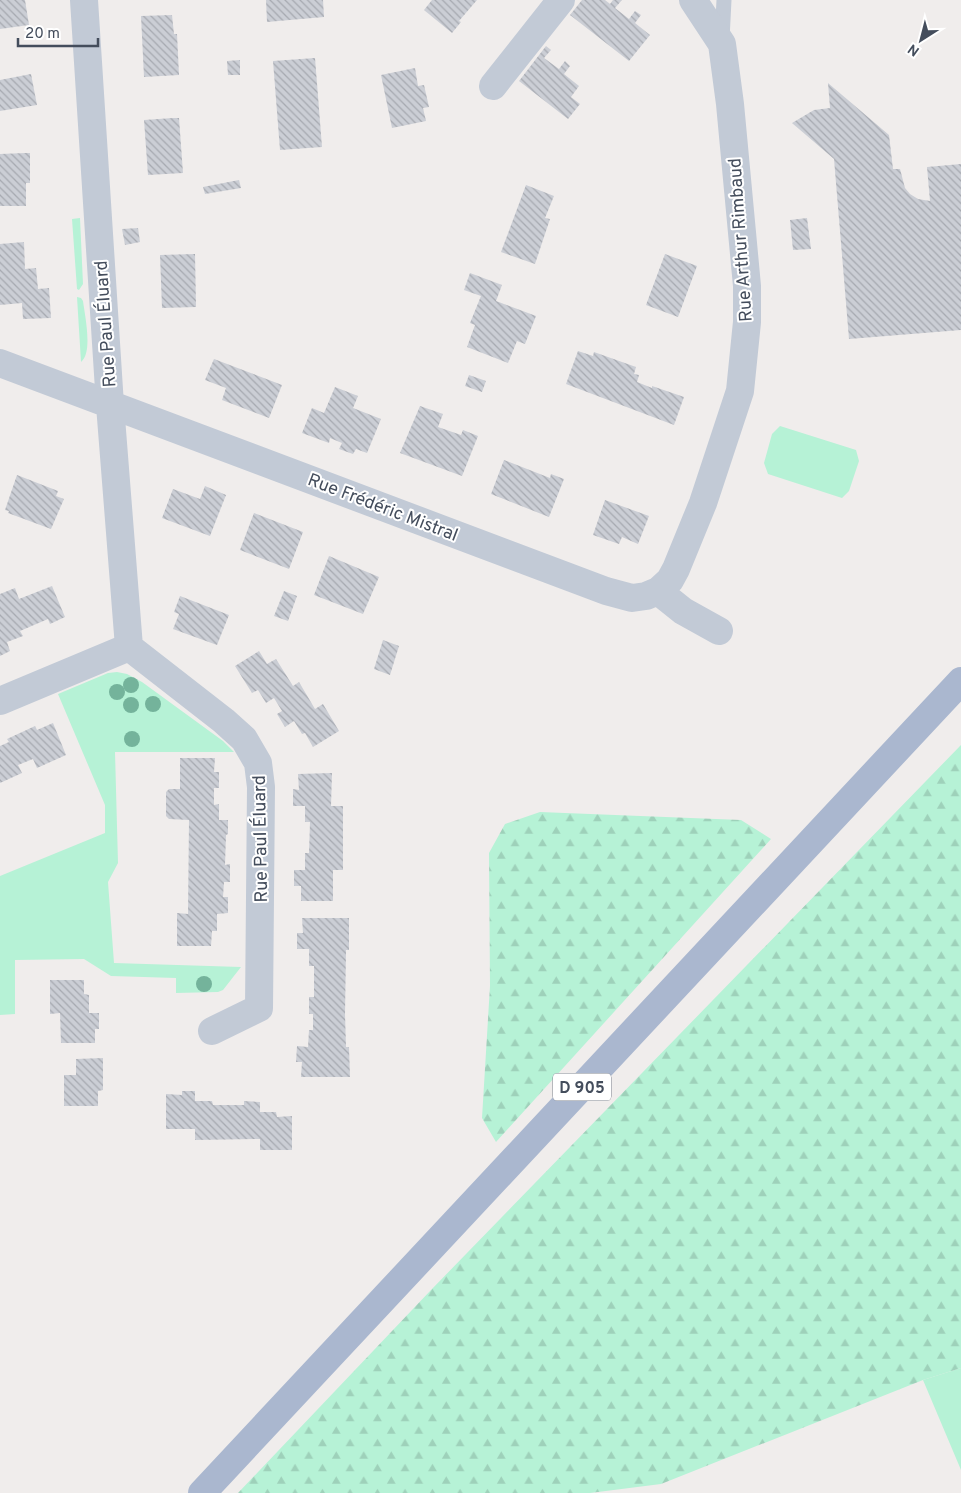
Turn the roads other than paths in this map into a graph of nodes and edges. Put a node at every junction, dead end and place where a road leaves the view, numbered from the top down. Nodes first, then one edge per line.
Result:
1 (84, 0) edge
2 (561, 0) edge
3 (693, 0) edge
4 (724, 0) edge
5 (722, 44) junction
6 (493, 86) dead end
7 (0, 363) edge
8 (110, 405) junction
9 (658, 591) junction
10 (719, 631) dead end
11 (129, 647) junction
12 (961, 681) edge
13 (0, 701) edge
14 (212, 1031) dead end
15 (202, 1493) edge

1 - 8 street, Rue Paul Éluard
2 - 6 street
3 - 5 street, Rue Arthur Rimbaud
4 - 5 lane
5 - 9 street, Rue Arthur Rimbaud
7 - 8 street, Rue Frédéric Mistral
8 - 9 street, Rue Frédéric Mistral
8 - 11 street, Rue Paul Éluard
9 - 10 street
11 - 13 street
11 - 14 street, Rue Paul Éluard
12 - 15 main road, D 905

